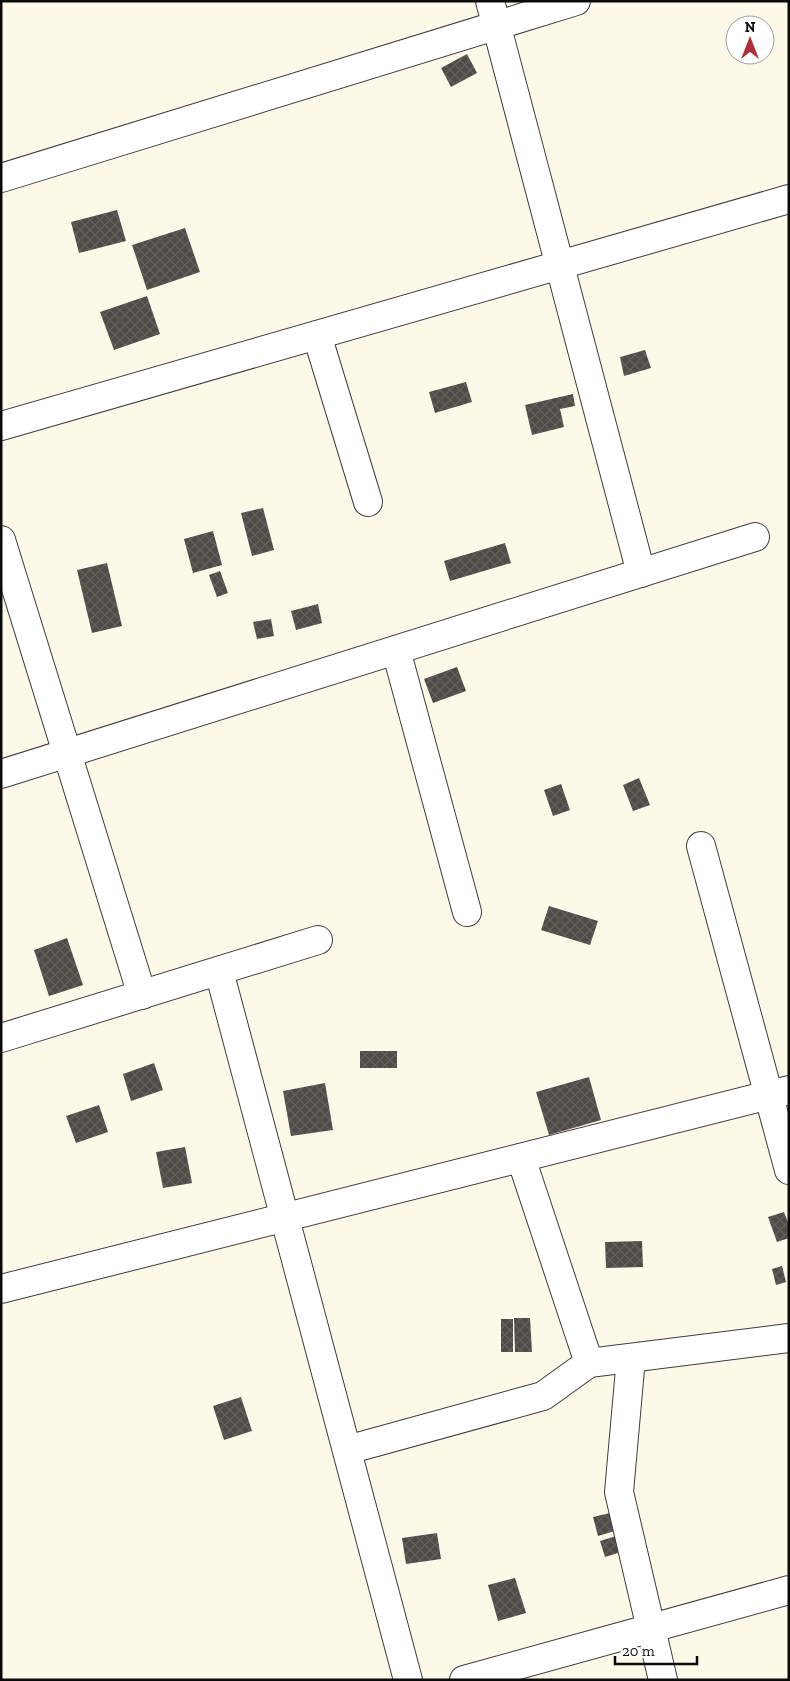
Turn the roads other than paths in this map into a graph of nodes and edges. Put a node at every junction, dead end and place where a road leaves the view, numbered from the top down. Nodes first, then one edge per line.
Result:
1 (576, 1) edge
2 (493, 13) edge
3 (1, 178) edge
4 (789, 199) edge
5 (560, 265) junction
6 (317, 335) junction
7 (1, 426) edge
8 (368, 502) dead end
9 (755, 537) dead end
10 (1, 540) edge
11 (641, 573) junction
12 (396, 650) junction
13 (67, 753) junction
14 (1, 774) edge
15 (701, 846) dead end
16 (468, 912) dead end
17 (318, 940) dead end
18 (219, 971) junction
19 (142, 994) junction
20 (1, 1038) edge
21 (782, 1096) edge
22 (521, 1158) junction
23 (789, 1170) edge
24 (285, 1218) junction
25 (1, 1289) edge
26 (789, 1338) edge
27 (631, 1358) junction
28 (589, 1363) junction
29 (347, 1450) junction
30 (789, 1590) edge
31 (651, 1628) junction
32 (408, 1680) edge
33 (464, 1680) edge
34 (663, 1680) edge

1 - 2 street
2 - 3 street
2 - 5 street
4 - 5 street
5 - 6 street
5 - 11 street
6 - 7 street
6 - 8 street
9 - 11 street
10 - 13 street
11 - 12 street
12 - 13 street
12 - 16 street
13 - 14 street
13 - 19 street
15 - 21 street
17 - 18 street
18 - 19 street
18 - 24 street
19 - 20 street
21 - 22 street
21 - 23 street
22 - 24 street
22 - 28 street
24 - 25 street
24 - 29 street
26 - 27 street
27 - 28 street
27 - 31 street
28 - 29 street
29 - 32 street
30 - 31 street
31 - 33 street
31 - 34 street

